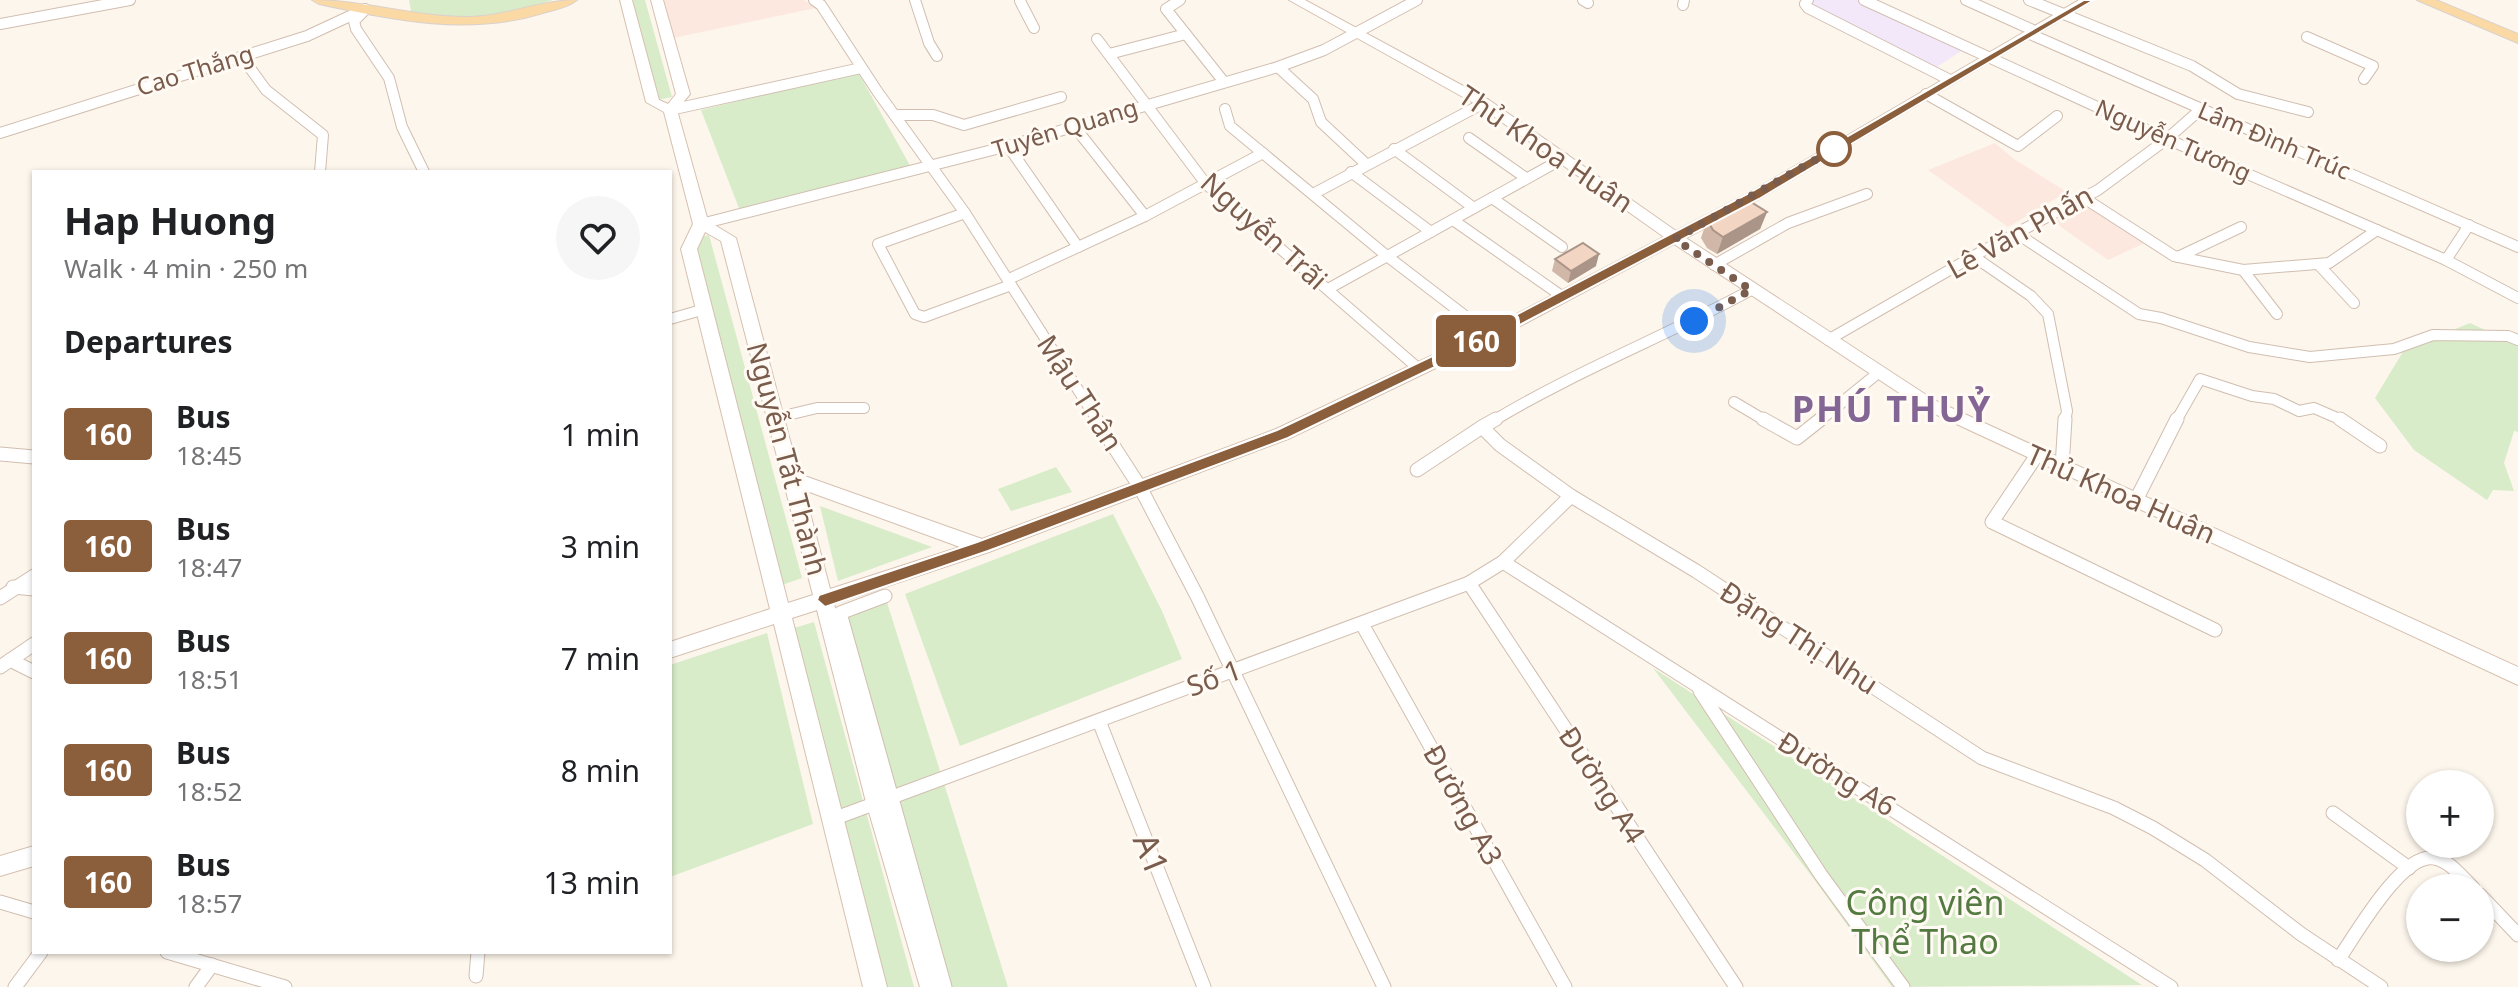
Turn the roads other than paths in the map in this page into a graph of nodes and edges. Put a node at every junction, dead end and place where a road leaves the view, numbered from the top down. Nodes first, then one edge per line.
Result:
1 (130, 0) edge
2 (319, 0) edge
3 (387, 0) edge
4 (570, 0) edge
5 (626, 0) edge
6 (657, 0) edge
7 (814, 0) edge
8 (915, 0) edge
9 (1021, 0) edge
10 (1180, 0) edge
11 (1295, 0) edge
12 (1417, 0) edge
13 (1808, 0) edge
14 (1864, 0) edge
15 (1966, 0) edge
16 (1994, 0) edge
17 (2029, 0) edge
18 (2088, 0) edge
19 (2424, 0) edge
20 (2452, 0) edge
21 (1008, 4) dead end
22 (1984, 8) junction
23 (365, 9) junction
24 (2064, 15) junction
25 (0, 24) edge
26 (2518, 27) edge
27 (1034, 28) dead end
28 (1356, 31) junction
29 (2032, 32) junction
30 (1186, 34) junction
31 (2307, 37) dead end
32 (1097, 39) dead end
33 (2518, 39) edge
34 (1109, 54) junction
35 (937, 56) dead end
36 (242, 57) junction
37 (1988, 58) junction
38 (1278, 67) junction
39 (861, 68) junction
40 (2364, 79) dead end
41 (1950, 80) junction
42 (1224, 82) junction
43 (1926, 94) junction
44 (1061, 97) dead end
45 (1484, 103) junction
46 (1147, 105) junction
47 (1225, 109) dead end
48 (2201, 109) junction
49 (670, 110) junction
50 (2308, 112) dead end
51 (895, 115) junction
52 (2057, 116) dead end
53 (1074, 126) junction
54 (0, 133) edge
55 (1469, 138) dead end
56 (2167, 139) junction
57 (1008, 146) junction
58 (1394, 149) junction
59 (1263, 153) junction
60 (1564, 158) junction
61 (1366, 164) junction
62 (934, 167) junction
63 (320, 170) edge
64 (423, 170) edge
65 (1351, 172) junction
66 (1526, 178) junction
67 (1206, 184) junction
68 (1313, 194) junction
69 (1867, 194) dead end
70 (1492, 198) junction
71 (2084, 198) junction
72 (1474, 208) junction
73 (965, 213) junction
74 (1145, 216) junction
75 (1453, 220) junction
76 (701, 224) junction
77 (2469, 225) junction
78 (2241, 227) dead end
79 (2377, 230) junction
80 (1431, 232) junction
81 (2016, 233) junction
82 (1675, 239) junction
83 (1078, 247) junction
84 (1562, 247) dead end
85 (2518, 247) edge
86 (1387, 256) junction
87 (1973, 256) junction
88 (2178, 257) junction
89 (2446, 260) junction
90 (1714, 265) junction
91 (2319, 265) junction
92 (2243, 270) junction
93 (1010, 282) junction
94 (1328, 289) junction
95 (1751, 290) junction
96 (1563, 297) junction
97 (2518, 298) edge
98 (2354, 303) dead end
99 (705, 309) junction
100 (2277, 314) dead end
101 (672, 318) edge
102 (1490, 335) junction
103 (1828, 340) junction
104 (2518, 340) edge
105 (1419, 369) junction
106 (1878, 373) junction
107 (1734, 402) dead end
108 (864, 408) dead end
109 (775, 418) junction
110 (1482, 427) junction
111 (2380, 446) dead end
112 (0, 454) edge
113 (2037, 455) junction
114 (32, 457) edge
115 (2062, 467) junction
116 (1417, 470) dead end
117 (793, 479) junction
118 (1140, 487) junction
119 (1571, 496) junction
120 (2136, 500) junction
121 (982, 547) junction
122 (1503, 562) junction
123 (32, 577) edge
124 (1469, 583) junction
125 (13, 587) junction
126 (32, 589) edge
127 (885, 596) dead end
128 (0, 598) edge
129 (825, 600) junction
130 (781, 614) junction
131 (1362, 624) junction
132 (2215, 630) dead end
133 (32, 645) edge
134 (672, 649) edge
135 (5, 664) edge
136 (32, 671) edge
137 (1232, 671) junction
138 (2518, 676) edge
139 (1697, 685) junction
140 (1099, 721) junction
141 (884, 800) junction
142 (2333, 813) dead end
143 (833, 819) junction
144 (32, 857) edge
145 (0, 866) edge
146 (2409, 868) junction
147 (2459, 874) edge
148 (0, 902) edge
149 (2494, 910) edge
150 (32, 911) edge
151 (2518, 935) edge
152 (40, 954) edge
153 (174, 954) edge
154 (478, 954) edge
155 (2338, 960) junction
156 (212, 965) junction
157 (476, 976) dead end
158 (15, 987) edge
159 (196, 987) edge
160 (285, 987) edge
161 (875, 987) edge
162 (932, 987) edge
163 (945, 987) edge
164 (1204, 987) edge
165 (1384, 987) edge
166 (1565, 987) edge
167 (1736, 987) edge
168 (1903, 987) edge
169 (2171, 987) edge
170 (2381, 987) edge

1 - 25 street
2 - 23 main road
3 - 23 main road, Cao Thắng
4 - 23 main road
5 - 49 street, Nguyễn Tất Thành
6 - 49 street, Nguyễn Tất Thành
7 - 39 street, Mậu Thân
8 - 35 street
9 - 21 street
9 - 27 street
10 - 30 street
11 - 28 street, Thủ Khoa Huân
12 - 28 street, Tuyên Quang
13 - 41 street
14 - 37 street, Nguyễn Tương
15 - 22 street, Lâm Đình Trúc
16 - 22 street
17 - 24 street
18 - 24 street
19 - 33 main road
20 - 26 main road
22 - 29 street, Lâm Đình Trúc
23 - 36 street, Cao Thắng
23 - 64 street
24 - 29 street
24 - 50 street
28 - 38 street, Tuyên Quang
28 - 45 street, Thủ Khoa Huân
29 - 37 street
29 - 48 street, Lâm Đình Trúc
30 - 34 street
30 - 42 street
31 - 40 street
32 - 34 street, Nguyễn Trãi
34 - 46 street, Nguyễn Trãi
36 - 54 street, Cao Thắng
36 - 63 street
37 - 41 street
37 - 56 street, Nguyễn Tương
38 - 42 street, Tuyên Quang
38 - 61 street
39 - 49 street
39 - 51 street, Mậu Thân
41 - 43 street
42 - 46 street, Tuyên Quang
43 - 52 street
43 - 82 street
44 - 51 street
45 - 58 street
45 - 60 street, Thủ Khoa Huân
46 - 53 street, Tuyên Quang
46 - 67 street, Nguyễn Trãi
47 - 59 street
48 - 56 street, Lê Văn Phấn
48 - 77 street, Lâm Đình Trúc
49 - 76 street, Nguyễn Tất Thành
51 - 62 street, Mậu Thân
53 - 57 street, Tuyên Quang
53 - 74 street
55 - 66 street
56 - 71 street, Lê Văn Phấn
56 - 79 street, Nguyễn Tương
57 - 62 street, Tuyên Quang
57 - 83 street
58 - 61 street
58 - 72 street
59 - 67 street
59 - 68 street
60 - 66 street
60 - 82 street, Thủ Khoa Huân
61 - 65 street
62 - 73 street, Mậu Thân
62 - 76 street, Tuyên Quang
65 - 68 street
65 - 80 street
66 - 70 street
67 - 74 street
67 - 94 street, Nguyễn Trãi
68 - 86 street
69 - 90 street
70 - 72 street
70 - 84 street
71 - 81 street, Lê Văn Phấn
71 - 88 street
72 - 75 street
73 - 93 street, Mậu Thân
73 - 93 street
74 - 83 street
75 - 80 street
75 - 96 street
76 - 99 street, Nguyễn Tất Thành
76 - 109 street, Nguyễn Tất Thành
77 - 85 street, Lâm Đình Trúc
77 - 89 street
78 - 88 street
79 - 89 street, Nguyễn Tương
79 - 91 street
80 - 86 street
81 - 87 street, Lê Văn Phấn
81 - 104 street
82 - 90 street, Thủ Khoa Huân
82 - 96 street
83 - 93 street
86 - 94 street
86 - 102 street
87 - 103 street, Lê Văn Phấn
87 - 115 street
88 - 92 street
89 - 97 street, Nguyễn Tương
90 - 95 street, Thủ Khoa Huân
91 - 92 street
91 - 98 street
92 - 100 street
93 - 118 street, Mậu Thân
94 - 105 street, Nguyễn Trãi
95 - 103 street, Thủ Khoa Huân
95 - 110 street
96 - 102 street
99 - 101 street
99 - 130 street, Nguyễn Tất Thành
102 - 105 street
103 - 106 street, Thủ Khoa Huân
105 - 118 street
106 - 107 street
106 - 113 street, Thủ Khoa Huân
108 - 109 street
109 - 117 street, Nguyễn Tất Thành
110 - 116 street
110 - 119 street, Đặng Thị Nhu
111 - 120 street
112 - 114 street
113 - 115 street, Thủ Khoa Huân
113 - 132 street
115 - 120 street, Thủ Khoa Huân
117 - 121 street
117 - 129 street, Nguyễn Tất Thành
118 - 121 street
118 - 137 street, Mậu Thân
119 - 122 street, Số 1
119 - 155 street, Đặng Thị Nhu
120 - 138 street, Thủ Khoa Huân
121 - 129 street
122 - 124 street, Số 1
122 - 139 street, Đường A6
123 - 125 street
124 - 131 street, Số 1
124 - 167 street, Đường A4
125 - 126 street
125 - 128 street
127 - 141 street
129 - 130 street
129 - 141 street, Nguyễn Tất Thành
130 - 134 street
130 - 143 street, Nguyễn Tất Thành
131 - 137 street, Số 1
131 - 166 street, Đường A3
133 - 135 street
135 - 136 street
137 - 140 street, Số 1
137 - 165 street, Mậu Thân
139 - 168 street
139 - 169 street, Đường A6
140 - 141 street, Số 1
140 - 164 street, A1
141 - 143 street, Số 1
141 - 162 street, Nguyễn Tất Thành
141 - 163 street
142 - 146 street
143 - 161 street, Nguyễn Tất Thành
144 - 145 street
146 - 147 street
146 - 155 street
148 - 150 street
149 - 151 street
152 - 158 street
153 - 156 street
154 - 157 street
155 - 170 street, Đặng Thị Nhu
156 - 159 street
156 - 160 street

